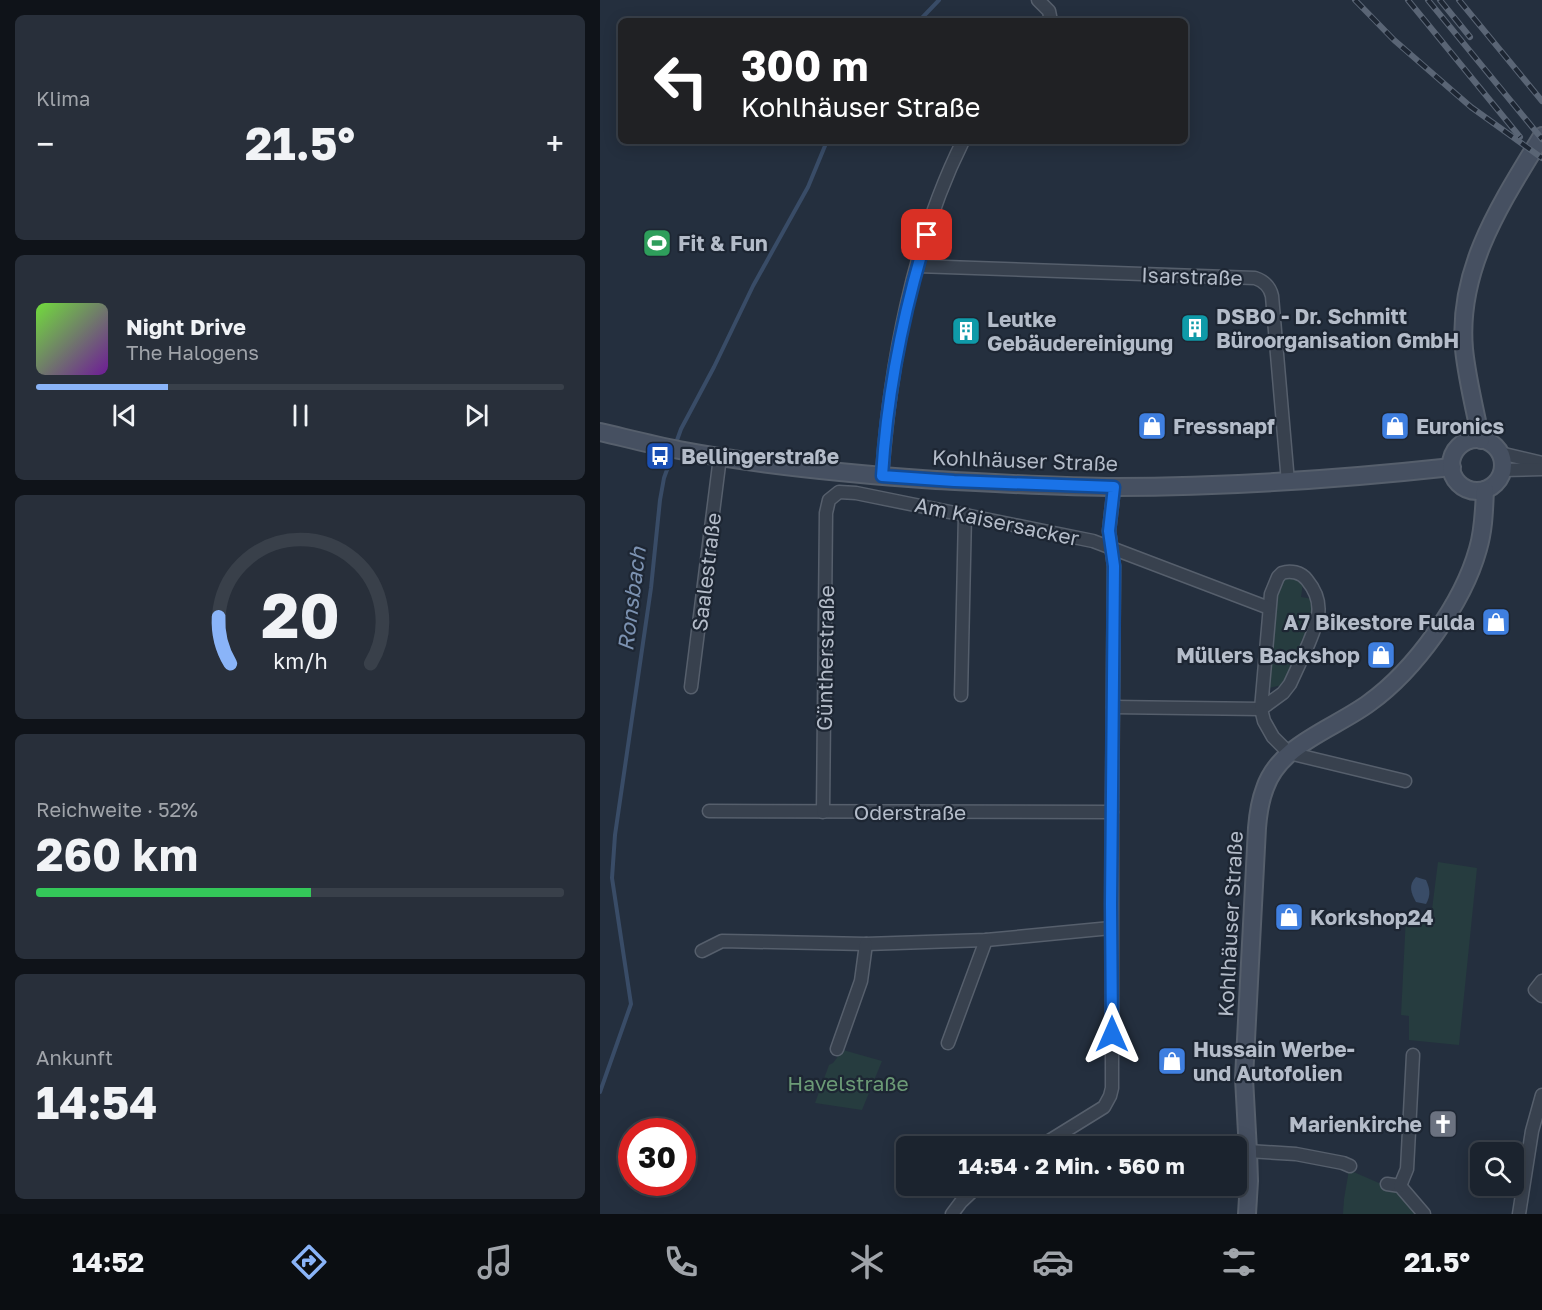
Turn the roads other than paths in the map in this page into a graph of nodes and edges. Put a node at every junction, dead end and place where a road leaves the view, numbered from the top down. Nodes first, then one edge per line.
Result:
1 (1038, 0) edge
2 (1050, 18) edge
3 (1542, 136) edge
4 (962, 144) edge
5 (917, 266) junction
6 (600, 432) edge
7 (1481, 440) junction
8 (720, 457) junction
9 (1501, 462) junction
10 (1542, 463) edge
11 (1452, 468) junction
12 (1542, 469) edge
13 (882, 476) junction
14 (1288, 482) junction
15 (1114, 487) junction
16 (1485, 490) junction
17 (827, 503) joint
18 (965, 514) junction
19 (1112, 549) junction
20 (1269, 608) junction
21 (691, 687) dead end
22 (962, 695) dead end
23 (1113, 707) junction
24 (1261, 709) junction
25 (1289, 753) junction
26 (1405, 781) dead end
27 (709, 811) dead end
28 (823, 812) junction
29 (1112, 812) junction
30 (1111, 927) junction
31 (986, 940) junction
32 (866, 944) junction
33 (702, 951) dead end
34 (1542, 981) edge
35 (1542, 996) edge
36 (948, 1043) dead end
37 (837, 1049) dead end
38 (1413, 1055) dead end
39 (1542, 1095) edge
40 (1057, 1136) edge
41 (1248, 1151) junction
42 (1350, 1166) dead end
43 (1387, 1184) dead end
44 (1400, 1186) junction
45 (967, 1196) edge
46 (952, 1214) edge
47 (1246, 1214) edge
48 (1424, 1214) edge
49 (1519, 1214) edge

1 - 2 street
3 - 7 main road
4 - 5 street
5 - 13 street
5 - 14 street, Isarstraße
6 - 8 main road, Kohlhäuser Straße
7 - 9 main road
7 - 11 main road
8 - 13 main road, Kohlhäuser Straße
8 - 21 street, Saalestraße
9 - 10 street
9 - 12 street
9 - 16 main road
11 - 14 main road, Kohlhäuser Straße
11 - 16 main road
13 - 15 main road, Kohlhäuser Straße
14 - 15 main road, Kohlhäuser Straße
15 - 19 street
16 - 25 main road, Kohlhäuser Straße
17 - 18 street, Am Kaisersacker
17 - 28 street, Güntherstraße
18 - 19 street, Am Kaisersacker
18 - 22 street
19 - 20 street, Am Kaisersacker
19 - 23 street
20 - 24 street
20 - 24 street
23 - 24 street
23 - 29 street
24 - 25 street
25 - 26 street
25 - 41 main road, Kohlhäuser Straße
27 - 28 street, Oderstraße
28 - 29 street, Oderstraße
29 - 30 street
30 - 31 street
30 - 40 street
31 - 32 street
31 - 36 street
32 - 33 street
32 - 37 street
34 - 35 street
38 - 44 street
39 - 49 street
41 - 42 street
41 - 47 main road, Kohlhäuser Straße
43 - 44 street
44 - 48 street
45 - 46 street

